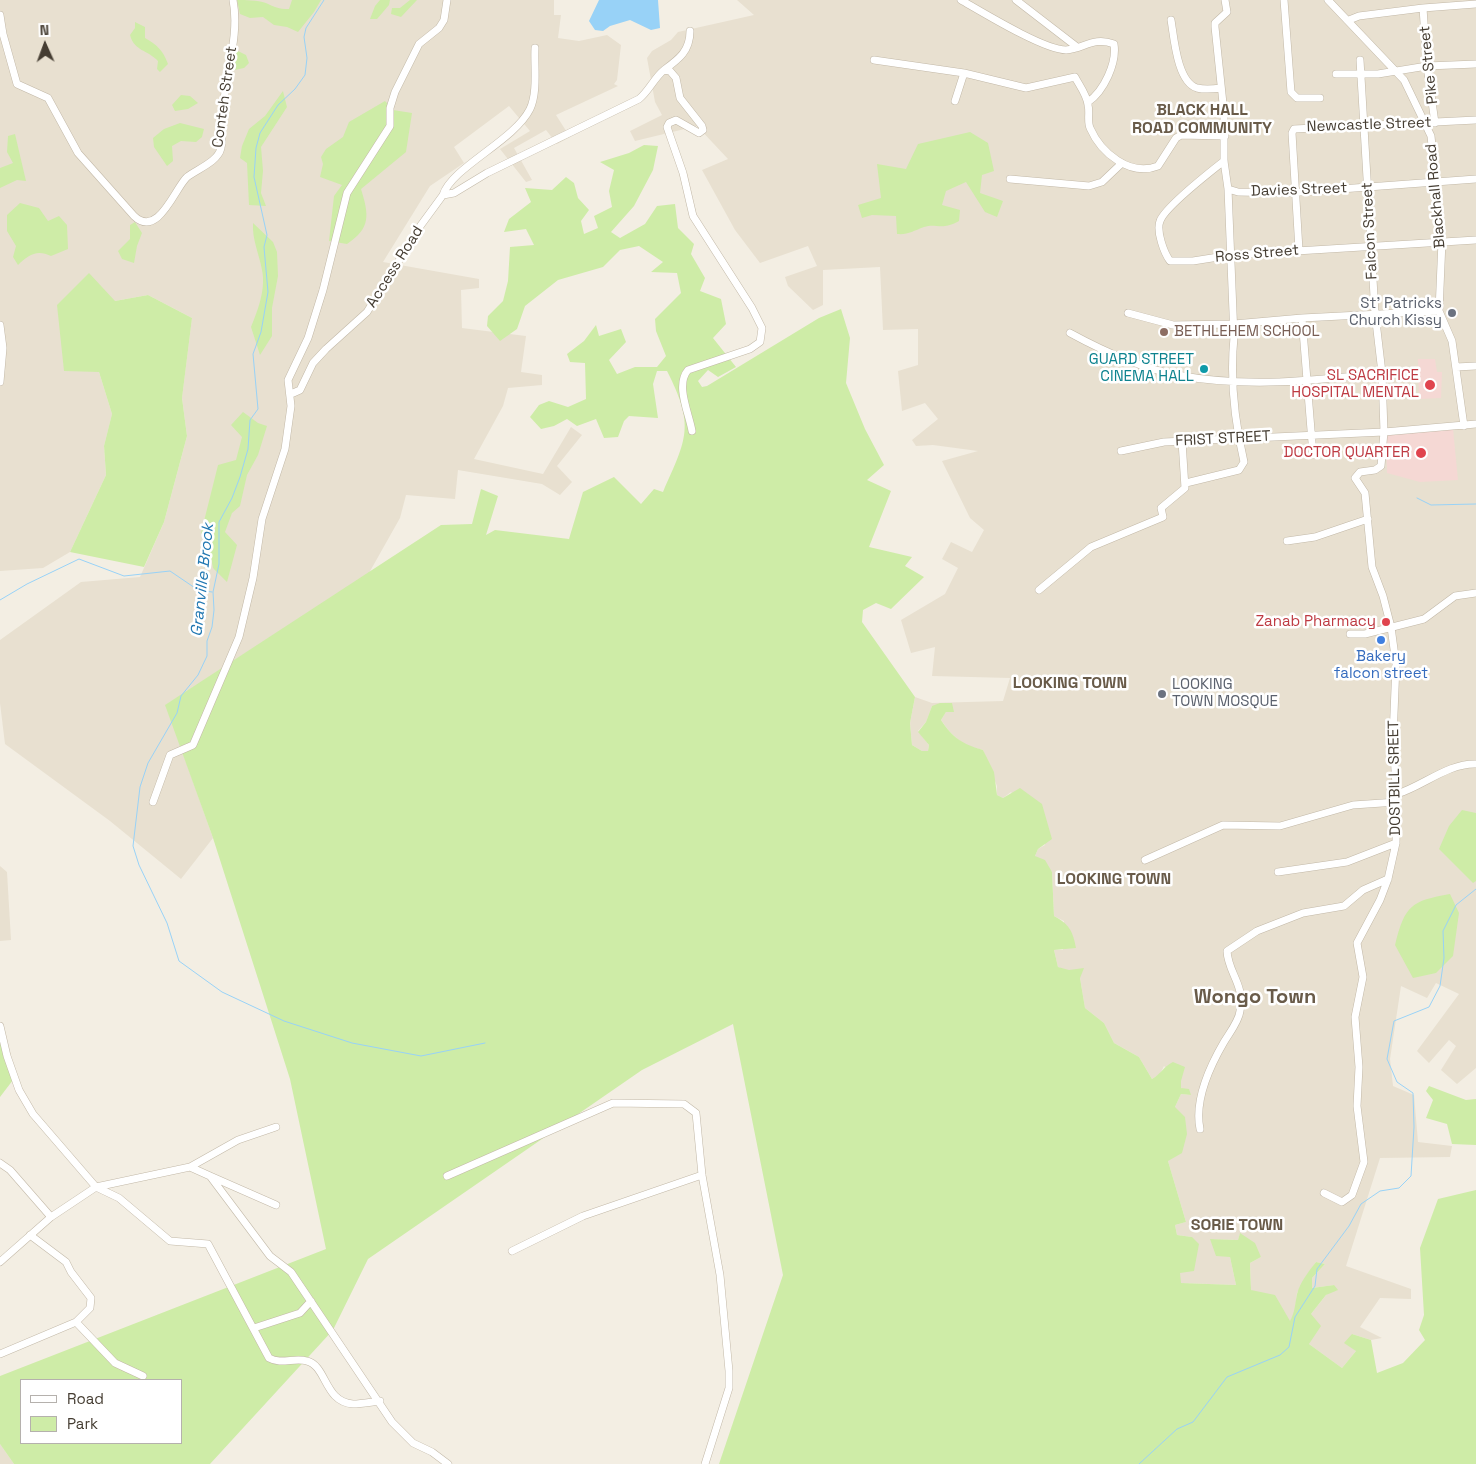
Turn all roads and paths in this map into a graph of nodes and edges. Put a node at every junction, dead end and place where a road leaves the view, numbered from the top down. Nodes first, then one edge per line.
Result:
1 (233, 0) edge
2 (447, 0) edge
3 (961, 0) edge
4 (1016, 0) edge
5 (1225, 0) edge
6 (1284, 0) edge
7 (1328, 0) edge
8 (1476, 4) edge
9 (1423, 8) junction
10 (0, 15) edge
11 (1171, 20) dead end
12 (1349, 20) junction
13 (690, 32) dead end
14 (1077, 46) junction
15 (535, 48) dead end
16 (874, 60) dead end
17 (1360, 60) dead end
18 (1476, 64) edge
19 (1426, 66) junction
20 (664, 70) junction
21 (1396, 70) junction
22 (964, 74) junction
23 (1336, 74) dead end
24 (1361, 76) junction
25 (1221, 88) junction
26 (1320, 98) dead end
27 (955, 101) dead end
28 (1088, 102) junction
29 (1476, 120) edge
30 (1435, 123) junction
31 (1426, 124) junction
32 (1364, 126) junction
33 (1225, 136) junction
34 (1224, 161) junction
35 (1122, 163) junction
36 (1010, 179) dead end
37 (1476, 179) edge
38 (1436, 181) junction
39 (1368, 186) junction
40 (1228, 189) junction
41 (1294, 192) junction
42 (443, 195) junction
43 (1476, 240) edge
44 (1442, 241) junction
45 (1370, 246) junction
46 (1298, 250) junction
47 (1231, 255) junction
48 (1439, 311) junction
49 (1128, 312) dead end
50 (1375, 313) junction
51 (1302, 318) junction
52 (1234, 324) junction
53 (0, 325) edge
54 (1070, 334) dead end
55 (1476, 366) edge
56 (1456, 367) junction
57 (1382, 373) junction
58 (0, 380) edge
59 (1306, 381) junction
60 (1234, 383) junction
61 (291, 394) junction
62 (1476, 424) edge
63 (1464, 426) junction
64 (692, 431) dead end
65 (1384, 432) junction
66 (1310, 435) junction
67 (1239, 438) junction
68 (1182, 441) junction
69 (1122, 451) dead end
70 (1313, 455) dead end
71 (1186, 483) junction
72 (1368, 519) junction
73 (1287, 542) dead end
74 (1039, 590) dead end
75 (1476, 593) edge
76 (1391, 627) junction
77 (1350, 634) dead end
78 (1476, 764) edge
79 (1397, 794) junction
80 (153, 802) dead end
81 (1397, 802) junction
82 (1396, 843) junction
83 (1145, 860) dead end
84 (1278, 872) dead end
85 (1388, 879) junction
86 (0, 1026) edge
87 (276, 1127) dead end
88 (1200, 1130) dead end
89 (0, 1163) edge
90 (190, 1167) junction
91 (702, 1175) junction
92 (210, 1176) junction
93 (447, 1176) dead end
94 (96, 1187) junction
95 (1324, 1193) dead end
96 (276, 1205) dead end
97 (51, 1217) junction
98 (30, 1235) junction
99 (512, 1251) dead end
100 (0, 1262) edge
101 (311, 1301) junction
102 (76, 1322) junction
103 (254, 1328) junction
104 (0, 1354) edge
105 (143, 1376) dead end
106 (380, 1401) junction
107 (448, 1464) edge
108 (705, 1464) edge

1 - 10 street, Conteh Street
2 - 61 street
3 - 14 street
4 - 14 street
5 - 25 street
6 - 26 street
7 - 12 street, Blackhall Road
8 - 9 street
9 - 12 street
9 - 19 street, Pike Street
11 - 25 street
12 - 21 street, Blackhall Road
13 - 20 street
14 - 28 street
15 - 42 street, Access Road
16 - 22 street
17 - 24 street, Falcon Street
18 - 19 street
19 - 21 street
19 - 30 street, Pike Street
20 - 42 street
20 - 64 street
21 - 24 street
21 - 31 street, Blackhall Road
22 - 27 street
22 - 28 street
23 - 24 street
24 - 32 street, Falcon Street
25 - 33 street
28 - 35 street
29 - 30 street, Newcastle Street
30 - 31 street, Newcastle Street
31 - 32 street, Newcastle Street
31 - 38 street, Blackhall Road
32 - 39 street, Falcon Street
32 - 41 street, Newcastle Street
33 - 34 street
33 - 35 street
34 - 40 street
34 - 47 street, Ross Street
35 - 36 street
37 - 38 street, Davies Street
38 - 39 street, Davies Street
38 - 44 street, Blackhall Road
39 - 41 street, Davies Street
39 - 45 street, Falcon Street
40 - 41 street, Davies Street
40 - 47 street
41 - 46 street, Newcastle Street
42 - 61 street, Access Road
43 - 44 street, Ross Street
44 - 45 street, Ross Street
44 - 48 street, Blackhall Road
45 - 46 street, Ross Street
45 - 50 street, Falcon Street
46 - 47 street, Ross Street
47 - 52 street
48 - 50 street
48 - 56 street, Blackhall Road
49 - 52 street
50 - 51 street
50 - 57 street, Falcon Street
51 - 52 street
51 - 59 street
52 - 60 street
53 - 58 street
54 - 60 street
55 - 56 street
56 - 63 street, Blackhall Road
57 - 59 street
57 - 65 street, Falcon Street
59 - 60 street
59 - 66 street
60 - 67 street
61 - 80 street
62 - 63 street, FRIST STREET
63 - 65 street, FRIST STREET
65 - 66 street, FRIST STREET
65 - 72 street, DOSTBILL SREET
66 - 67 street, FRIST STREET
66 - 70 street
67 - 68 street, FRIST STREET
67 - 71 street
68 - 69 street, FRIST STREET
68 - 71 street
71 - 74 street
72 - 73 street
72 - 76 street, DOSTBILL SREET
75 - 76 street
76 - 77 street
76 - 79 street, DOSTBILL SREET
78 - 79 street
79 - 81 street, DOSTBILL SREET
81 - 82 street, DOSTBILL SREET
81 - 83 street
82 - 84 street
82 - 85 street, DOSTBILL SREET
85 - 88 street
85 - 95 street, DOSTBILL SREET
86 - 94 street
87 - 90 street
89 - 97 street
90 - 92 street
90 - 94 street
91 - 93 street
91 - 99 street
91 - 108 street
92 - 96 street
92 - 101 street
94 - 97 street
94 - 103 street
97 - 98 street
98 - 100 street
98 - 102 street
101 - 103 street
101 - 106 street
102 - 104 street
102 - 105 street
103 - 106 street
106 - 107 street

